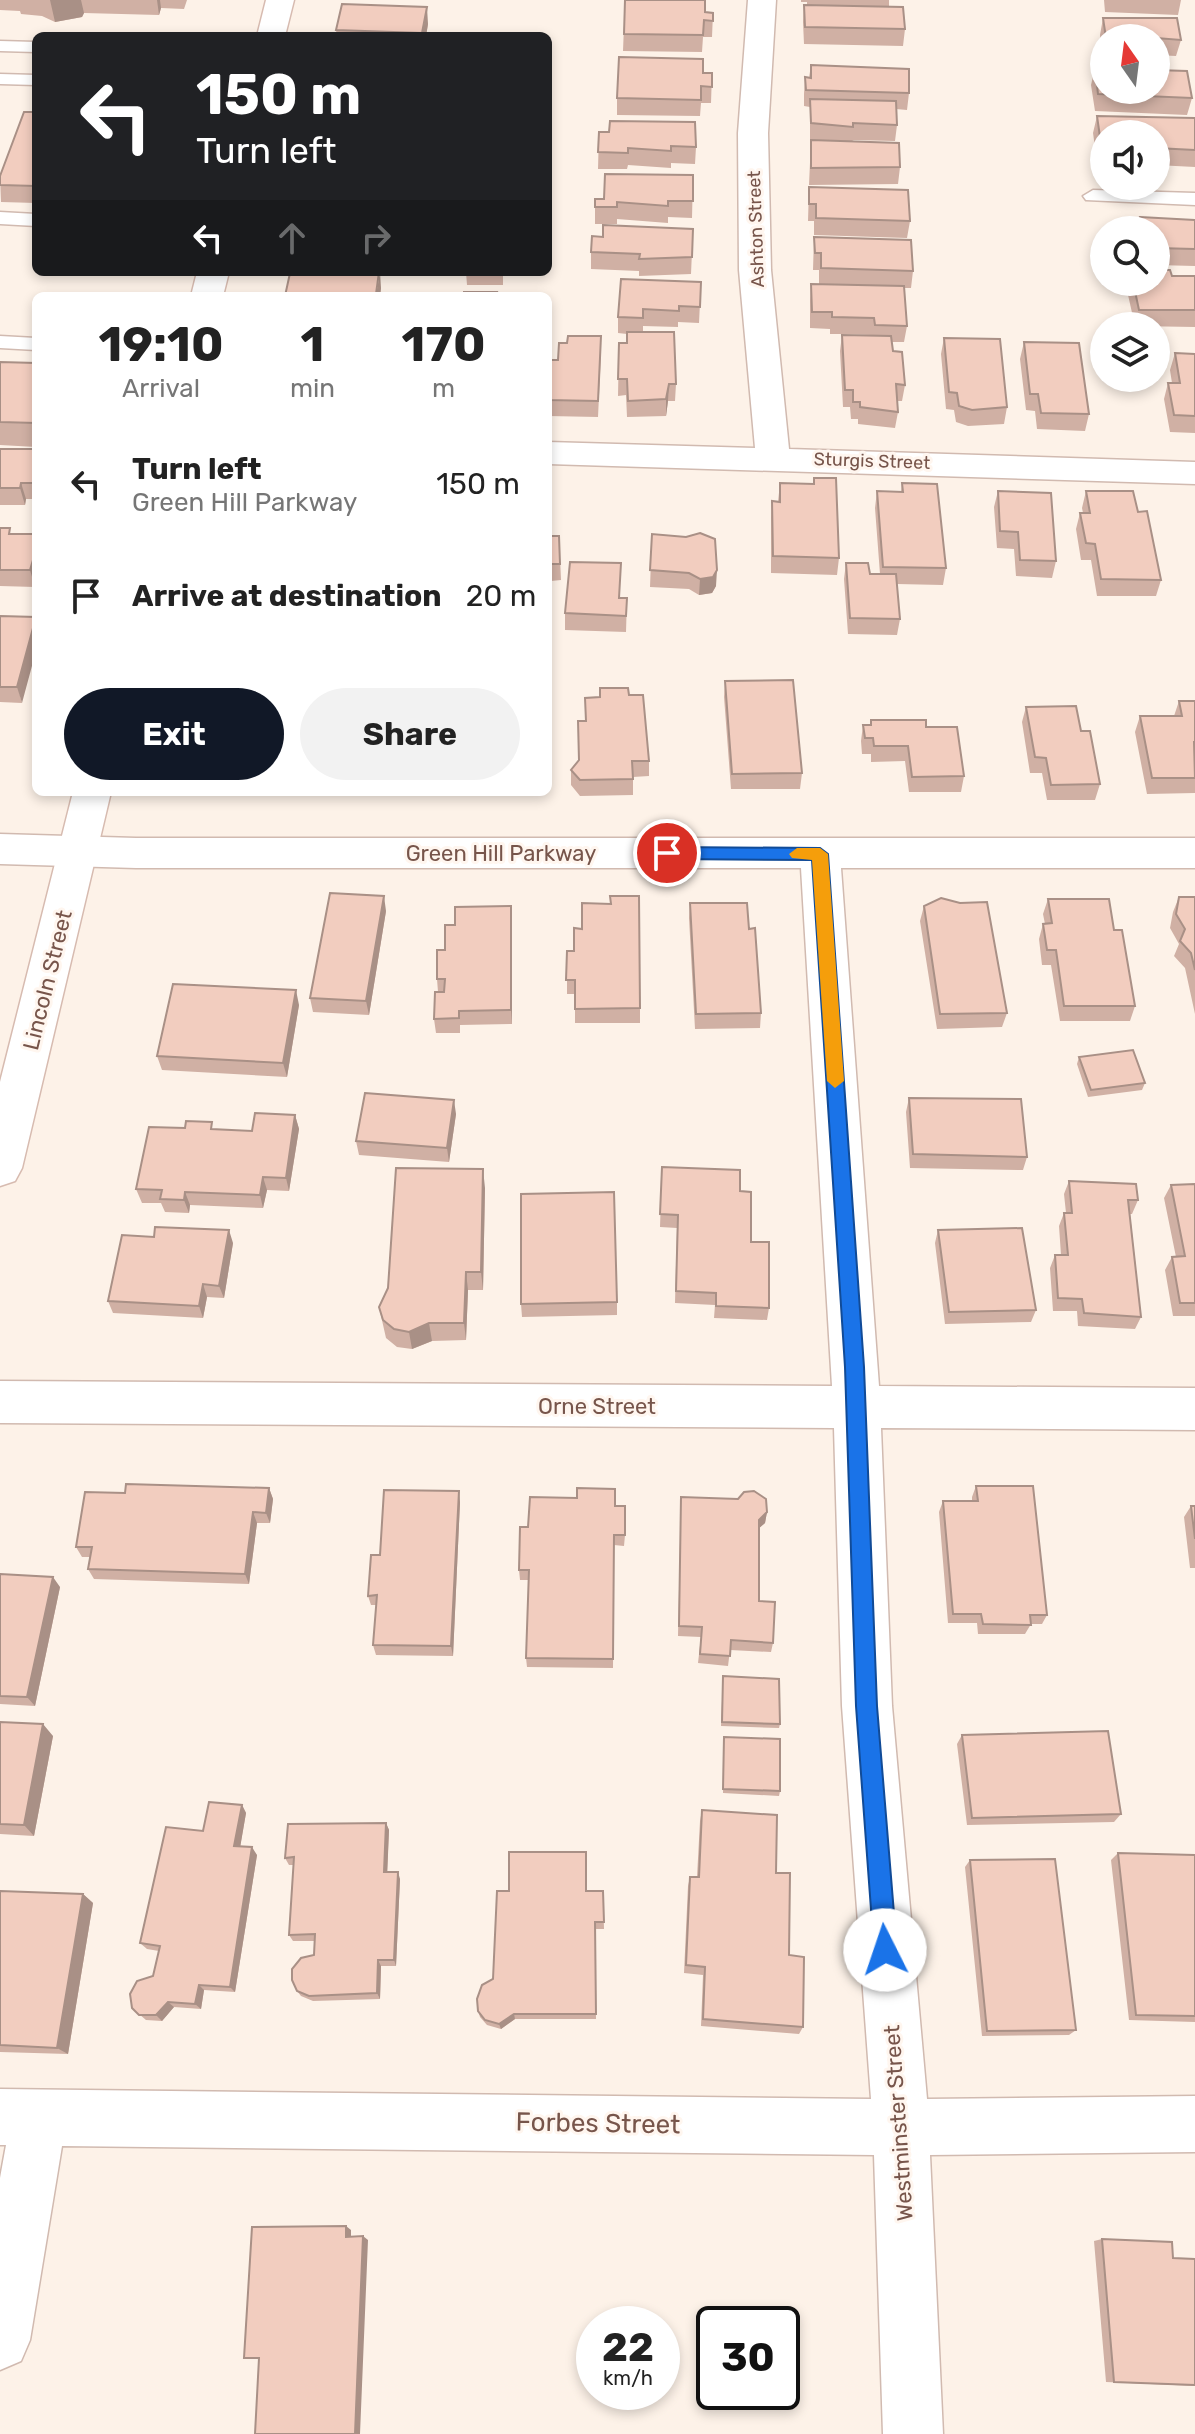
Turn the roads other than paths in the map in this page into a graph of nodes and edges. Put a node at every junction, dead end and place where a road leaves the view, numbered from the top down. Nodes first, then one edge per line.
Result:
1 (280, 0) edge
2 (762, 0) edge
3 (272, 32) edge
4 (0, 46) edge
5 (32, 47) edge
6 (0, 79) edge
7 (32, 80) edge
8 (1170, 198) edge
9 (1195, 199) edge
10 (0, 218) edge
11 (32, 220) edge
12 (0, 342) edge
13 (32, 344) edge
14 (552, 453) edge
15 (773, 457) junction
16 (1195, 473) edge
17 (91, 796) edge
18 (0, 849) edge
19 (79, 852) junction
20 (1195, 853) edge
21 (820, 854) junction
22 (0, 1168) edge
23 (0, 1402) edge
24 (857, 1409) junction
25 (1195, 1409) edge
26 (19, 2117) edge
27 (1195, 2124) edge
28 (901, 2127) junction
29 (0, 2340) edge
30 (913, 2434) edge

1 - 3 street
2 - 15 street, Ashton Street
4 - 5 lane
6 - 7 lane
8 - 9 lane
10 - 11 lane
12 - 13 lane
14 - 15 street, Sturgis Street
15 - 16 street, Sturgis Street
17 - 19 street, Lincoln Street
18 - 19 street, Green Hill Parkway
19 - 21 street, Green Hill Parkway
19 - 22 street, Lincoln Street
20 - 21 street, Green Hill Parkway
21 - 24 street, Westminster Street
23 - 24 street, Orne Street
24 - 25 street, Orne Street
24 - 28 street, Westminster Street
26 - 28 street, Forbes Street
26 - 29 street
27 - 28 street, Forbes Street
28 - 30 street, Westminster Street

